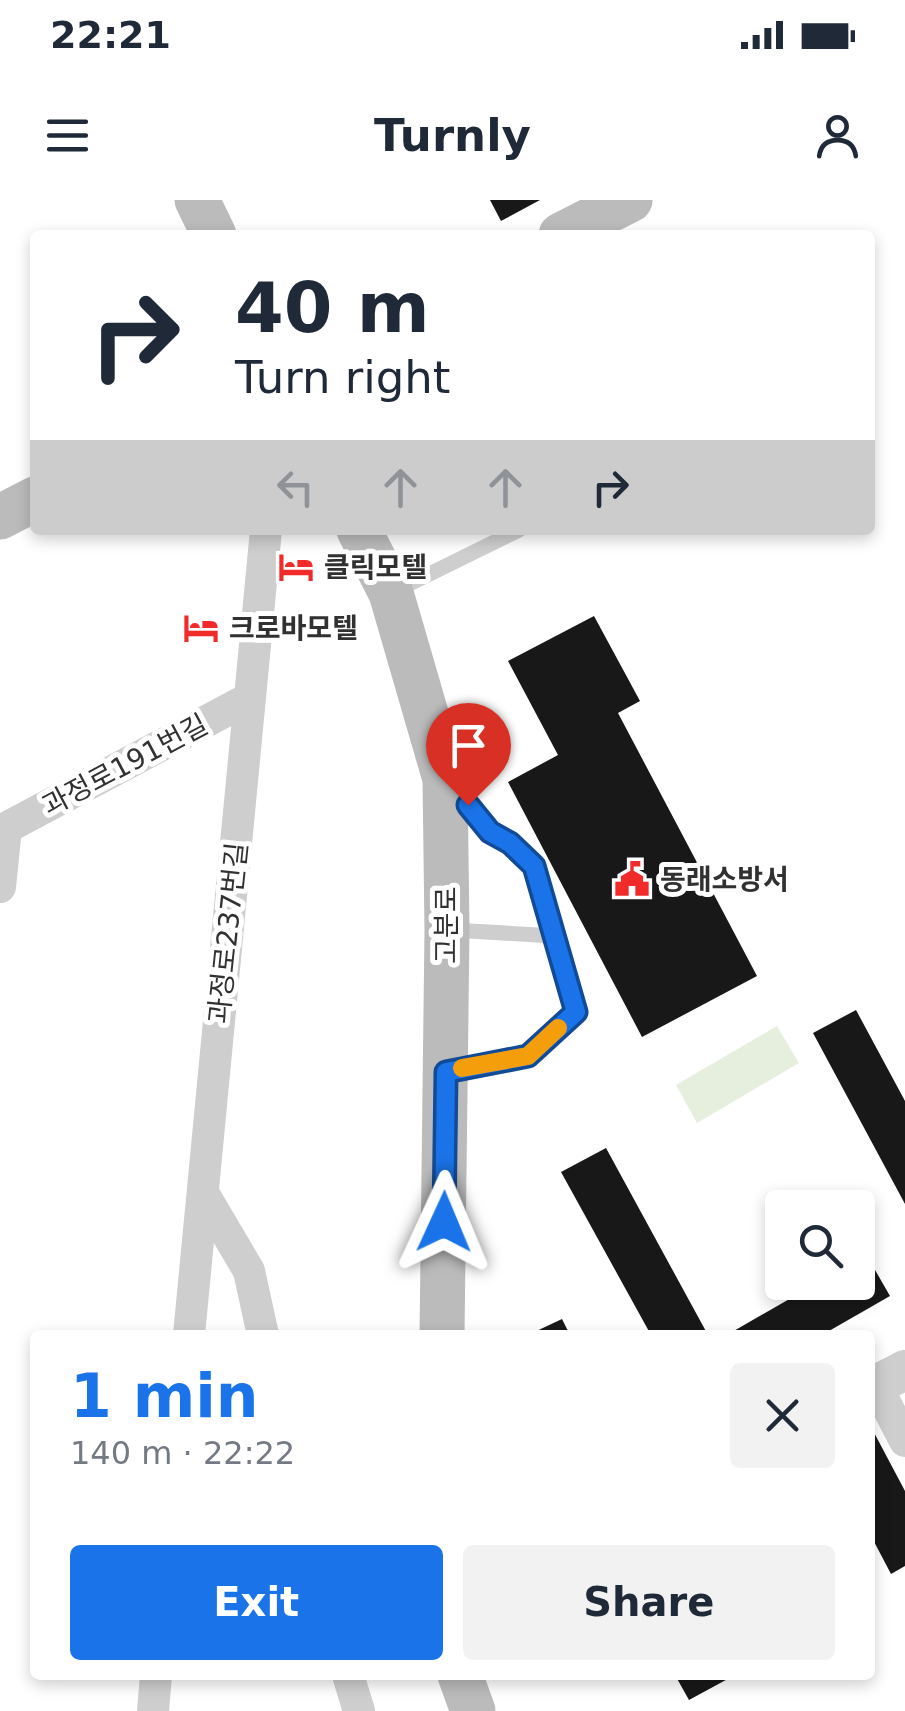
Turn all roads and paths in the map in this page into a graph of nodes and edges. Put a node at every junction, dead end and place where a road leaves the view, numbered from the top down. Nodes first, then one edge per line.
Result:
1 (197, 200) edge
2 (630, 200) edge
3 (212, 230) edge
4 (571, 230) edge
5 (30, 502) edge
6 (0, 517) edge
7 (266, 535) edge
8 (362, 535) edge
9 (510, 535) edge
10 (390, 593) junction
11 (250, 698) junction
12 (445, 778) junction
13 (3, 830) edge
14 (0, 887) edge
15 (447, 930) junction
16 (554, 936) junction
17 (446, 1072) junction
18 (203, 1193) junction
19 (189, 1330) edge
20 (262, 1330) edge
21 (442, 1330) edge
22 (884, 1381) edge
23 (905, 1441) edge
24 (156, 1680) edge
25 (350, 1680) edge
26 (462, 1680) edge
27 (153, 1711) edge
28 (359, 1711) edge
29 (473, 1711) edge

1 - 3 main road
2 - 4 main road
5 - 6 main road
7 - 11 street, 과정로237번길
8 - 10 main road, 고분로
9 - 10 lane
10 - 12 main road, 고분로
11 - 13 street, 과정로191번길
11 - 18 street, 과정로237번길
12 - 15 main road, 고분로
12 - 16 lane
13 - 14 street
15 - 16 lane
15 - 17 main road, 고분로
16 - 17 lane
17 - 21 main road, 고분로
18 - 19 street, 과정로237번길
18 - 20 street
22 - 23 street
24 - 27 street
25 - 28 street
26 - 29 main road

